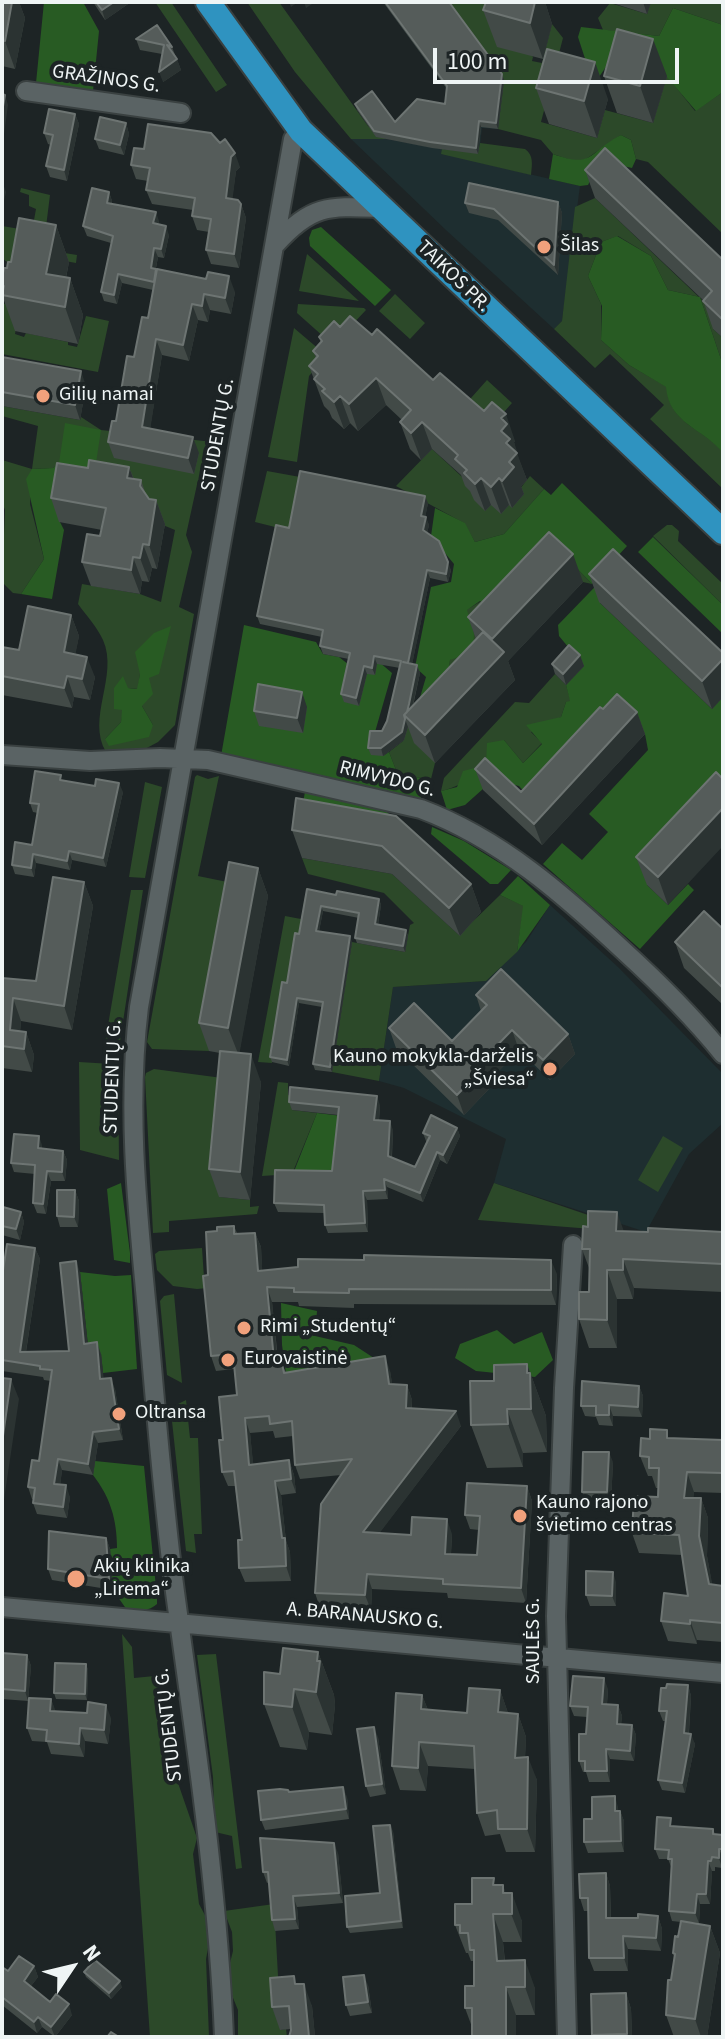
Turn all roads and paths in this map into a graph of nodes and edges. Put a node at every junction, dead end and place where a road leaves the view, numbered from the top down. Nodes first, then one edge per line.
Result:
1 (208, 2) edge
2 (26, 91) dead end
3 (181, 113) dead end
4 (301, 131) junction
5 (381, 208) junction
6 (276, 244) junction
7 (723, 532) edge
8 (2, 755) edge
9 (183, 759) junction
10 (723, 1054) edge
11 (573, 1245) dead end
12 (2, 1607) edge
13 (179, 1622) junction
14 (556, 1657) junction
15 (723, 1673) edge
16 (224, 2037) edge
17 (567, 2037) edge

1 - 4 main road, TAIKOS PR.
2 - 3 street, GRAŽINOS G.
4 - 5 main road, TAIKOS PR.
4 - 6 street, STUDENTŲ G.
5 - 6 street
5 - 7 main road, TAIKOS PR.
6 - 9 street, STUDENTŲ G.
8 - 9 street, RIMVYDO G.
9 - 10 street, RIMVYDO G.
9 - 13 street, STUDENTŲ G.
11 - 14 street, SAULĖS G.
12 - 13 street, A. BARANAUSKO G.
13 - 14 street, A. BARANAUSKO G.
13 - 16 street, STUDENTŲ G.
14 - 15 street, A. BARANAUSKO G.
14 - 17 street, SAULĖS G.

